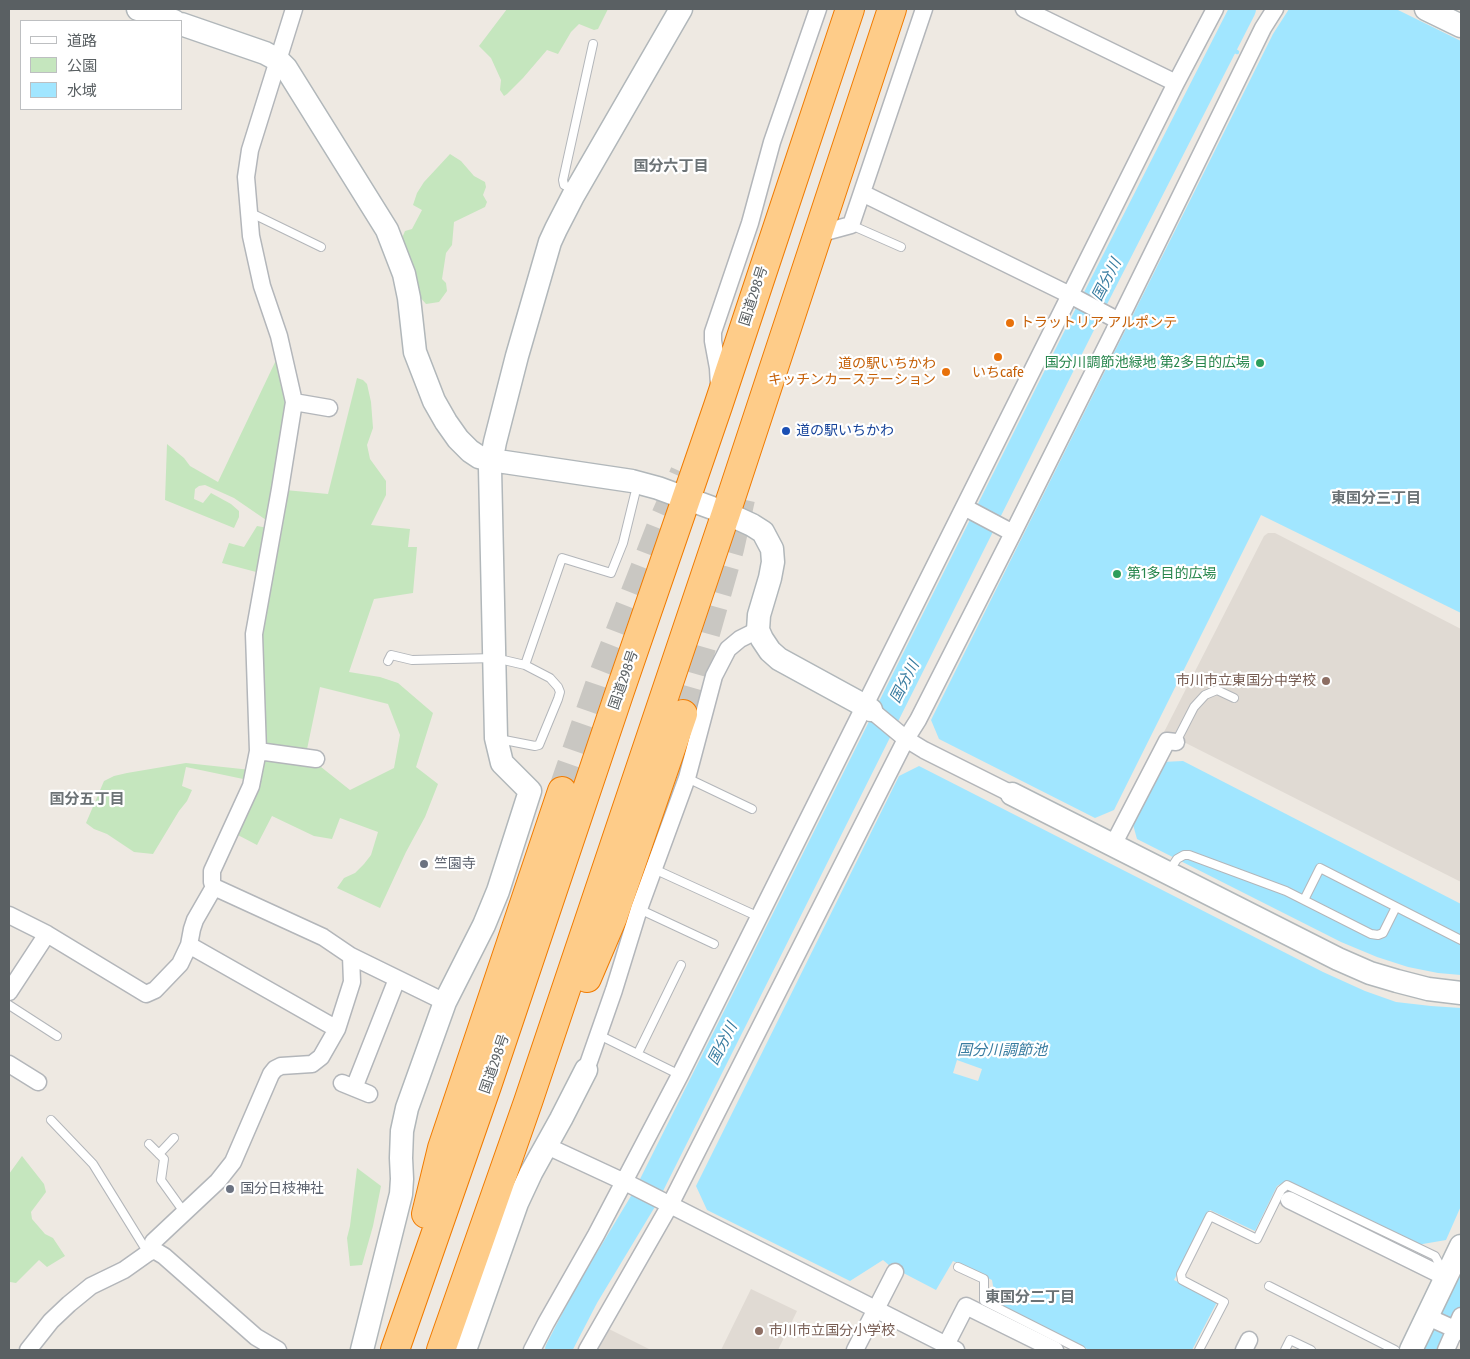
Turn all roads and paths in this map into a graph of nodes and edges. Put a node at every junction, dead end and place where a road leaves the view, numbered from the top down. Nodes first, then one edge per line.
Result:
1 (138, 9) edge
2 (294, 9) edge
3 (682, 9) edge
4 (818, 9) edge
5 (850, 9) edge
6 (892, 9) edge
7 (924, 9) edge
8 (1024, 9) edge
9 (1215, 9) edge
10 (1275, 9) edge
11 (1426, 9) edge
12 (171, 20) edge
13 (182, 24) edge
14 (1461, 26) edge
15 (593, 44) dead end
16 (278, 60) junction
17 (1176, 83) junction
18 (576, 191) junction
19 (862, 194) junction
20 (249, 212) junction
21 (851, 225) junction
22 (818, 234) junction
23 (321, 247) dead end
24 (901, 247) dead end
25 (1071, 296) junction
26 (1114, 318) junction
27 (294, 402) junction
28 (718, 406) junction
29 (329, 408) dead end
30 (491, 460) junction
31 (634, 494) dead end
32 (686, 498) junction
33 (967, 508) junction
34 (726, 513) junction
35 (1007, 529) junction
36 (758, 630) junction
37 (494, 658) junction
38 (388, 661) dead end
39 (525, 665) junction
40 (1234, 698) dead end
41 (868, 708) junction
42 (683, 714) tunnel mouth
43 (901, 735) junction
44 (496, 738) junction
45 (1176, 742) joint
46 (258, 751) junction
47 (316, 759) dead end
48 (687, 778) junction
49 (562, 791) tunnel mouth
50 (1012, 794) joint
51 (752, 809) dead end
52 (1113, 845) junction
53 (654, 868) junction
54 (1168, 873) junction
55 (214, 887) junction
56 (1304, 900) junction
57 (1396, 907) junction
58 (639, 909) junction
59 (9, 915) edge
60 (759, 917) junction
61 (47, 934) junction
62 (1461, 940) edge
63 (714, 944) dead end
64 (189, 945) junction
65 (351, 956) junction
66 (681, 965) dead end
67 (397, 980) junction
68 (9, 992) edge
69 (1461, 993) edge
70 (445, 1002) junction
71 (9, 1005) edge
72 (338, 1029) junction
73 (599, 1035) junction
74 (57, 1036) dead end
75 (638, 1053) junction
76 (9, 1064) edge
77 (586, 1070) joint
78 (680, 1076) junction
79 (38, 1082) dead end
80 (355, 1089) dead end
81 (528, 1102) junction
82 (51, 1120) dead end
83 (174, 1138) dead end
84 (149, 1144) dead end
85 (547, 1146) junction
86 (159, 1154) junction
87 (627, 1184) junction
88 (1289, 1200) dead end
89 (666, 1204) junction
90 (184, 1212) junction
91 (1461, 1246) edge
92 (151, 1251) junction
93 (958, 1267) dead end
94 (895, 1272) dead end
95 (1447, 1278) junction
96 (1269, 1286) dead end
97 (875, 1310) junction
98 (407, 1317) junction
99 (1449, 1324) edge
100 (951, 1348) edge
101 (1050, 1349) edge
102 (28, 1350) edge
103 (278, 1350) edge
104 (362, 1350) edge
105 (395, 1350) edge
106 (440, 1350) edge
107 (465, 1350) edge
108 (532, 1350) edge
109 (587, 1350) edge
110 (855, 1350) edge
111 (1081, 1350) edge
112 (1199, 1350) edge
113 (1285, 1350) edge
114 (1311, 1350) edge
115 (1395, 1350) edge
116 (1411, 1350) edge
117 (1446, 1350) edge

1 - 12 street
2 - 16 street
3 - 18 street
4 - 28 street
5 - 28 highway, 国道298号
6 - 22 highway
7 - 19 street
8 - 17 street
9 - 17 street
10 - 26 street
11 - 14 street
13 - 16 street
15 - 18 lane
16 - 20 street
16 - 30 street
17 - 25 street
18 - 30 street
19 - 21 street
19 - 25 street
20 - 23 lane
20 - 27 street
21 - 22 street
21 - 24 lane
22 - 34 highway
25 - 26 street
25 - 33 street
26 - 35 street
27 - 29 street
27 - 46 street
28 - 32 highway, 国道298号
30 - 32 street
30 - 37 street
31 - 39 lane
32 - 34 street
32 - 98 highway, 国道298号
33 - 35 street
33 - 41 street
34 - 36 street
34 - 81 highway
35 - 43 street
36 - 41 street
36 - 48 street
37 - 38 lane
37 - 39 lane
37 - 44 street
39 - 44 lane
40 - 45 lane
41 - 43 street
41 - 60 street
42 - 81 highway
43 - 50 street
43 - 89 street
44 - 70 street
45 - 52 street
46 - 47 street
46 - 55 street
48 - 51 lane
48 - 53 street
49 - 98 highway
50 - 52 street
52 - 54 street
53 - 58 street
53 - 60 lane
54 - 56 lane
54 - 69 street
55 - 64 street
55 - 65 street
56 - 57 lane
56 - 57 lane
57 - 62 lane
58 - 63 lane
58 - 73 street
59 - 61 street
60 - 78 street
61 - 64 street
61 - 68 street
64 - 72 street
65 - 67 street
65 - 72 street
66 - 75 lane
67 - 70 street
67 - 80 street
70 - 104 street
71 - 74 lane
72 - 90 street
73 - 75 lane
73 - 77 street
75 - 78 lane
76 - 79 street
77 - 85 street
78 - 87 street
81 - 106 highway
82 - 92 lane
83 - 86 lane
84 - 86 lane
85 - 87 street
85 - 107 street
86 - 90 lane
87 - 89 street
87 - 108 street
88 - 95 street
89 - 97 street
89 - 109 street
90 - 92 street
91 - 95 street
92 - 102 street
92 - 103 street
93 - 111 lane
94 - 97 street
95 - 99 street
95 - 112 lane
96 - 115 lane
97 - 100 street
97 - 110 street
98 - 105 highway, 国道298号
99 - 116 street
99 - 117 street
100 - 101 street
113 - 114 lane

